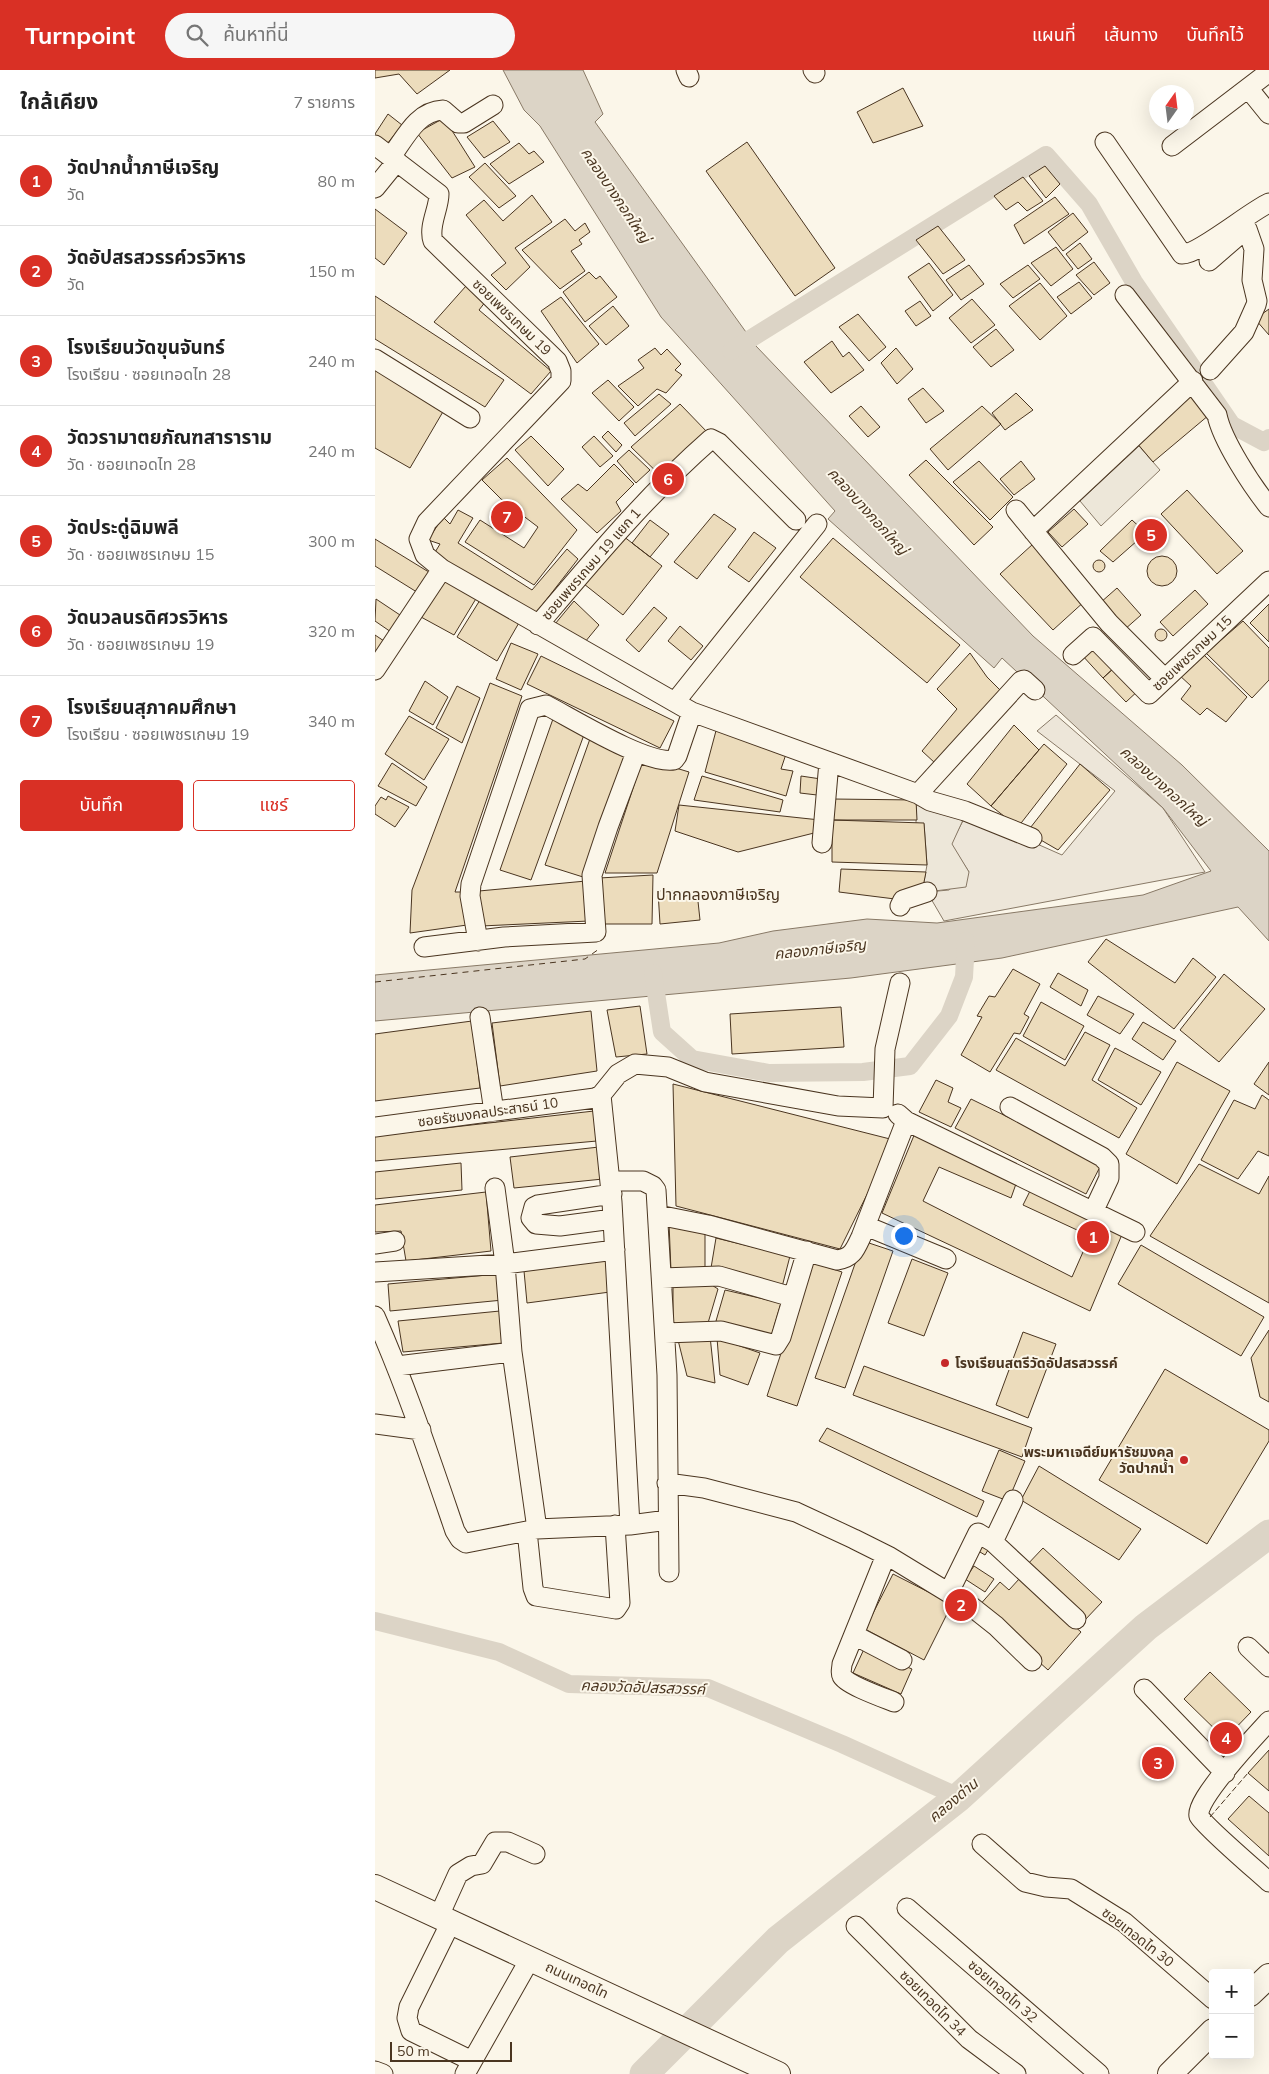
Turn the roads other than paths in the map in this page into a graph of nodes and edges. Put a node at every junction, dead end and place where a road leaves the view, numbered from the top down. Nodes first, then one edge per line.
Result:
1 (1269, 72) edge
2 (1248, 88) junction
3 (493, 105) dead end
4 (1269, 114) edge
5 (1105, 142) dead end
6 (375, 145) edge
7 (1172, 146) dead end
8 (394, 159) junction
9 (375, 188) edge
10 (1269, 203) edge
11 (1269, 209) edge
12 (1247, 229) junction
13 (1209, 261) dead end
14 (1125, 295) dead end
15 (375, 359) edge
16 (1211, 370) dead end
17 (1193, 382) junction
18 (470, 418) dead end
19 (1269, 507) edge
20 (1016, 510) dead end
21 (796, 520) dead end
22 (817, 524) dead end
23 (1033, 531) junction
24 (442, 570) junction
25 (1269, 581) edge
26 (1109, 623) junction
27 (538, 625) junction
28 (1093, 637) junction
29 (1073, 655) dead end
30 (375, 670) edge
31 (1165, 679) junction
32 (1035, 690) dead end
33 (675, 702) junction
34 (692, 712) junction
35 (636, 752) junction
36 (829, 762) junction
37 (924, 797) junction
38 (1032, 838) dead end
39 (822, 843) dead end
40 (927, 892) dead end
41 (900, 906) dead end
42 (478, 941) junction
43 (424, 947) dead end
44 (900, 983) dead end
45 (479, 1017) dead end
46 (601, 1096) junction
47 (883, 1100) junction
48 (1010, 1107) dead end
49 (493, 1112) junction
50 (906, 1121) junction
51 (375, 1127) edge
52 (611, 1187) junction
53 (495, 1188) dead end
54 (1094, 1210) junction
55 (659, 1215) junction
56 (613, 1219) junction
57 (866, 1226) junction
58 (1135, 1232) dead end
59 (395, 1241) dead end
60 (375, 1244) edge
61 (615, 1250) junction
62 (807, 1252) junction
63 (946, 1259) dead end
64 (505, 1264) junction
65 (375, 1272) edge
66 (662, 1278) junction
67 (792, 1297) junction
68 (375, 1316) edge
69 (665, 1333) junction
70 (512, 1352) junction
71 (397, 1366) junction
72 (375, 1424) edge
73 (421, 1430) junction
74 (667, 1483) junction
75 (1013, 1500) dead end
76 (668, 1520) junction
77 (623, 1525) junction
78 (532, 1530) junction
79 (993, 1542) junction
80 (886, 1555) junction
81 (669, 1572) dead end
82 (949, 1592) junction
83 (1076, 1619) dead end
84 (854, 1635) junction
85 (1248, 1647) dead end
86 (902, 1660) dead end
87 (1032, 1661) dead end
88 (1269, 1666) edge
89 (1144, 1689) dead end
90 (893, 1702) dead end
91 (1269, 1721) edge
92 (1225, 1773) junction
93 (983, 1844) dead end
94 (535, 1854) dead end
95 (1269, 1882) edge
96 (375, 1887) edge
97 (907, 1908) dead end
98 (445, 1919) junction
99 (857, 1926) dead end
100 (530, 1959) junction
101 (1269, 1976) edge
102 (1254, 1990) edge
103 (1209, 1996) edge
104 (1209, 2035) edge
105 (468, 2068) edge
106 (375, 2071) edge
107 (383, 2074) edge
108 (778, 2074) edge
109 (1016, 2074) edge
110 (1099, 2074) edge
111 (1170, 2074) edge

1 - 2 street
2 - 4 street
2 - 7 street
3 - 8 street
5 - 10 street
6 - 8 street, ซอยเพชรเกษม 19
8 - 9 street
8 - 24 street, ซอยเพชรเกษม 19
11 - 12 street
12 - 13 street
12 - 16 street
14 - 17 street
15 - 18 street
17 - 19 street
17 - 23 street
20 - 23 street
21 - 27 street, ซอยเพชรเกษม 19 แยก 1
22 - 33 street
23 - 26 street
24 - 27 street
24 - 30 street
25 - 31 street, ซอยเพชรเกษม 15
26 - 28 street
26 - 31 street
27 - 33 street
28 - 29 street
28 - 31 street, ซอยเพชรเกษม 15
32 - 37 street
33 - 34 street
34 - 35 street
34 - 36 street
35 - 42 street
35 - 42 street
36 - 37 street
36 - 39 street
37 - 38 street
40 - 41 street
42 - 43 street
44 - 47 street
45 - 49 street
46 - 47 street
46 - 49 street, ซอยรัชมงคลประสาธน์ 10
46 - 52 street
47 - 50 street
48 - 54 street
49 - 51 street, ซอยรัชมงคลประสาธน์ 10
50 - 54 street
50 - 57 street
52 - 55 street
52 - 56 street
52 - 56 street
53 - 64 street
54 - 58 street
55 - 62 street
55 - 66 street
56 - 61 street
57 - 62 street
57 - 63 street
59 - 60 street
61 - 64 street
61 - 77 street
62 - 67 street
64 - 65 street
64 - 70 street
66 - 67 street
66 - 69 street
67 - 69 street
68 - 71 street
69 - 74 street
70 - 71 street
70 - 78 street
71 - 73 street
72 - 73 street
73 - 78 street
74 - 76 street
74 - 80 street
75 - 79 street
76 - 77 street
76 - 81 street
77 - 78 street
77 - 78 street
79 - 82 street
79 - 83 street
80 - 82 street
80 - 84 street
82 - 87 street
84 - 86 street
84 - 90 street
85 - 88 street
89 - 92 street
91 - 92 street
92 - 95 street
93 - 103 street, ซอยเทอดไท 30
94 - 98 street
96 - 98 main road, ถนนเทอดไท
97 - 110 street, ซอยเทอดไท 32
98 - 100 main road, ถนนเทอดไท
98 - 105 street
99 - 109 street, ซอยเทอดไท 34
100 - 105 street
100 - 108 main road, ถนนเทอดไท
101 - 102 main road
104 - 111 main road
106 - 107 street

